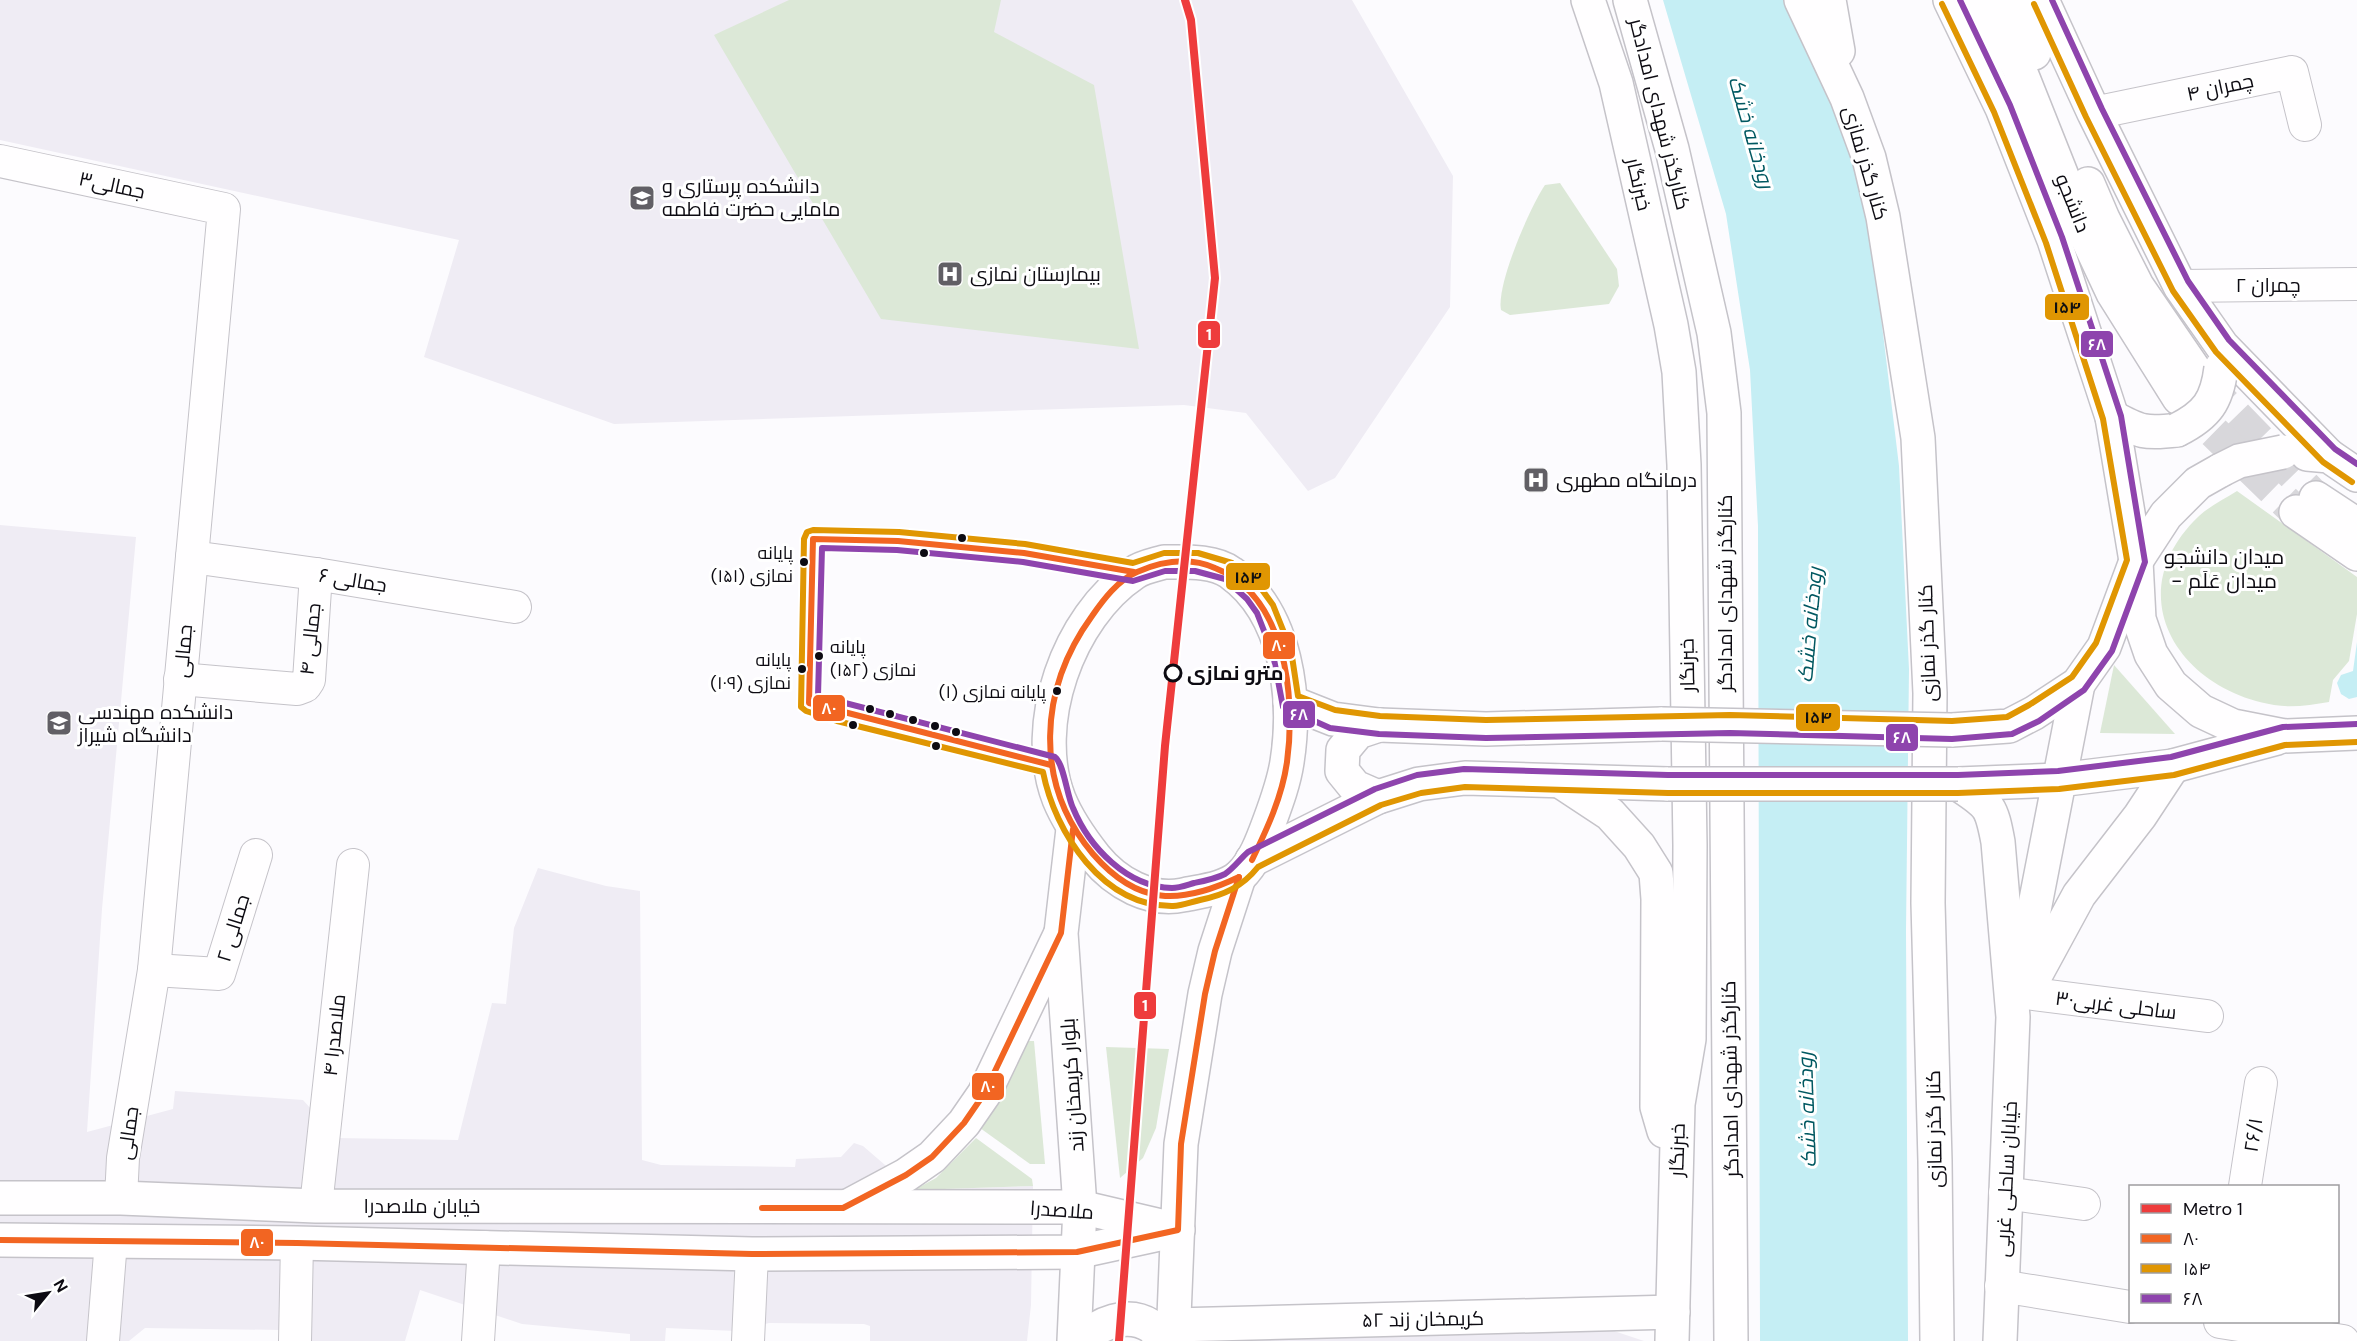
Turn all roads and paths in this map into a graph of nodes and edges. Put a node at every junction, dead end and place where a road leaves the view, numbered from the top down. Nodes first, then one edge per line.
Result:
1 (1588, 0) edge
2 (1629, 0) edge
3 (1801, 0) edge
4 (1829, 0) edge
5 (1950, 0) edge
6 (1983, 0) edge
7 (2010, 0) edge
8 (2042, 0) edge
9 (1847, 98) junction
10 (2094, 113) junction
11 (2305, 125) dead end
12 (0, 161) edge
13 (224, 209) joint
14 (2357, 284) edge
15 (2180, 286) junction
16 (2200, 384) junction
17 (2112, 417) junction
18 (2329, 456) junction
19 (2357, 475) edge
20 (2357, 525) edge
21 (2357, 554) edge
22 (192, 556) junction
23 (2136, 561) junction
24 (316, 574) junction
25 (514, 607) dead end
26 (180, 679) junction
27 (2078, 684) junction
28 (1290, 702) junction
29 (1379, 725) junction
30 (2357, 733) edge
31 (2284, 736) junction
32 (2173, 766) junction
33 (2059, 780) junction
34 (1560, 781) junction
35 (1958, 784) junction
36 (1378, 797) junction
37 (1073, 829) junction
38 (256, 855) dead end
39 (352, 865) dead end
40 (1246, 868) junction
41 (1061, 933) junction
42 (154, 970) junction
43 (2019, 1005) junction
44 (2207, 1017) dead end
45 (1689, 1039) junction
46 (2260, 1083) dead end
47 (1676, 1168) junction
48 (2245, 1185) edge
49 (2005, 1194) junction
50 (0, 1198) edge
51 (121, 1198) junction
52 (2084, 1204) dead end
53 (316, 1206) junction
54 (1080, 1207) junction
55 (843, 1208) junction
56 (1178, 1230) junction
57 (0, 1240) edge
58 (111, 1241) junction
59 (297, 1243) junction
60 (484, 1247) junction
61 (865, 1252) joint
62 (1077, 1252) junction
63 (752, 1254) junction
64 (2001, 1286) junction
65 (2129, 1307) edge
66 (2229, 1323) edge
67 (1673, 1327) edge
68 (1170, 1336) edge
69 (103, 1341) edge
70 (295, 1341) edge
71 (478, 1341) edge
72 (748, 1341) edge
73 (1074, 1341) edge
74 (1081, 1341) edge
75 (1695, 1341) edge
76 (1731, 1341) edge
77 (1937, 1341) edge
78 (2000, 1341) edge
79 (2343, 1341) edge

1 - 45 main road, خبرنگار
2 - 76 main road, کنارگذر شهدای امدادگر
3 - 9 main road, کنار گذر نمازی
4 - 9 main road
5 - 17 main road
6 - 16 main road, دانشجو
7 - 16 main road, دانشجو
8 - 10 main road
9 - 77 main road, کنار گذر نمازی
10 - 11 street, ۴ چمران
10 - 15 main road
12 - 13 street, جمالی۳
13 - 22 street, جمالی
14 - 15 street, ۲ چمران
15 - 16 main road
16 - 17 main road
16 - 18 main road
17 - 23 main road
18 - 19 main road
18 - 23 main road, bridge
20 - 21 main road
22 - 24 street, ۶ جمالی
22 - 26 street, جمالی
23 - 27 main road
23 - 31 main road
24 - 25 street, ۶ جمالی
24 - 26 street, ۴ جمالی
26 - 42 street, جمالی
27 - 29 main road, bridge
27 - 33 main road
28 - 29 main road
28 - 37 main road
28 - 40 main road
29 - 36 main road
30 - 31 main road
31 - 32 main road
32 - 33 main road
32 - 43 main road
33 - 35 main road
33 - 43 main road
34 - 35 main road, bridge
34 - 36 main road
34 - 47 main road
35 - 43 main road
36 - 40 main road
37 - 40 main road
37 - 41 main road, بلوار کریمخان زند
38 - 42 street, ۲ جمالی
39 - 53 street, ۴ ملاصدرا
40 - 56 main road
41 - 54 main road, بلوار کریمخان زند
41 - 55 main road
42 - 51 street, جمالی
43 - 44 street, ساحلی غربی۳۰
43 - 49 main road, خیابان ساحلی غربی
45 - 47 main road, خبرنگار
45 - 75 main road
46 - 48 street, ۲۶/۱
47 - 67 main road, خبرنگار
49 - 52 street
49 - 64 main road, خیابان ساحلی غربی
50 - 51 main road, خیابان ملاصدرا
51 - 53 main road, خیابان ملاصدرا
53 - 55 main road, خیابان ملاصدرا
54 - 55 main road, ملاصدرا
54 - 56 main road, ملاصدرا
54 - 62 main road, بلوار کریمخان زند
56 - 62 main road, ملاصدرا
56 - 68 main road
57 - 58 main road, خیابان ملاصدرا
58 - 59 main road, خیابان ملاصدرا
58 - 69 street
59 - 60 main road, خیابان ملاصدرا
59 - 70 street
60 - 63 main road, خیابان ملاصدرا
60 - 71 street
61 - 62 main road, ملاصدرا
61 - 63 main road, خیابان ملاصدرا
62 - 73 main road, بلوار کریمخان زند
63 - 72 street
64 - 65 street
64 - 78 main road, خیابان ساحلی غربی
66 - 79 street
67 - 68 main road, کریمخان زند ۵۲
68 - 74 main road

